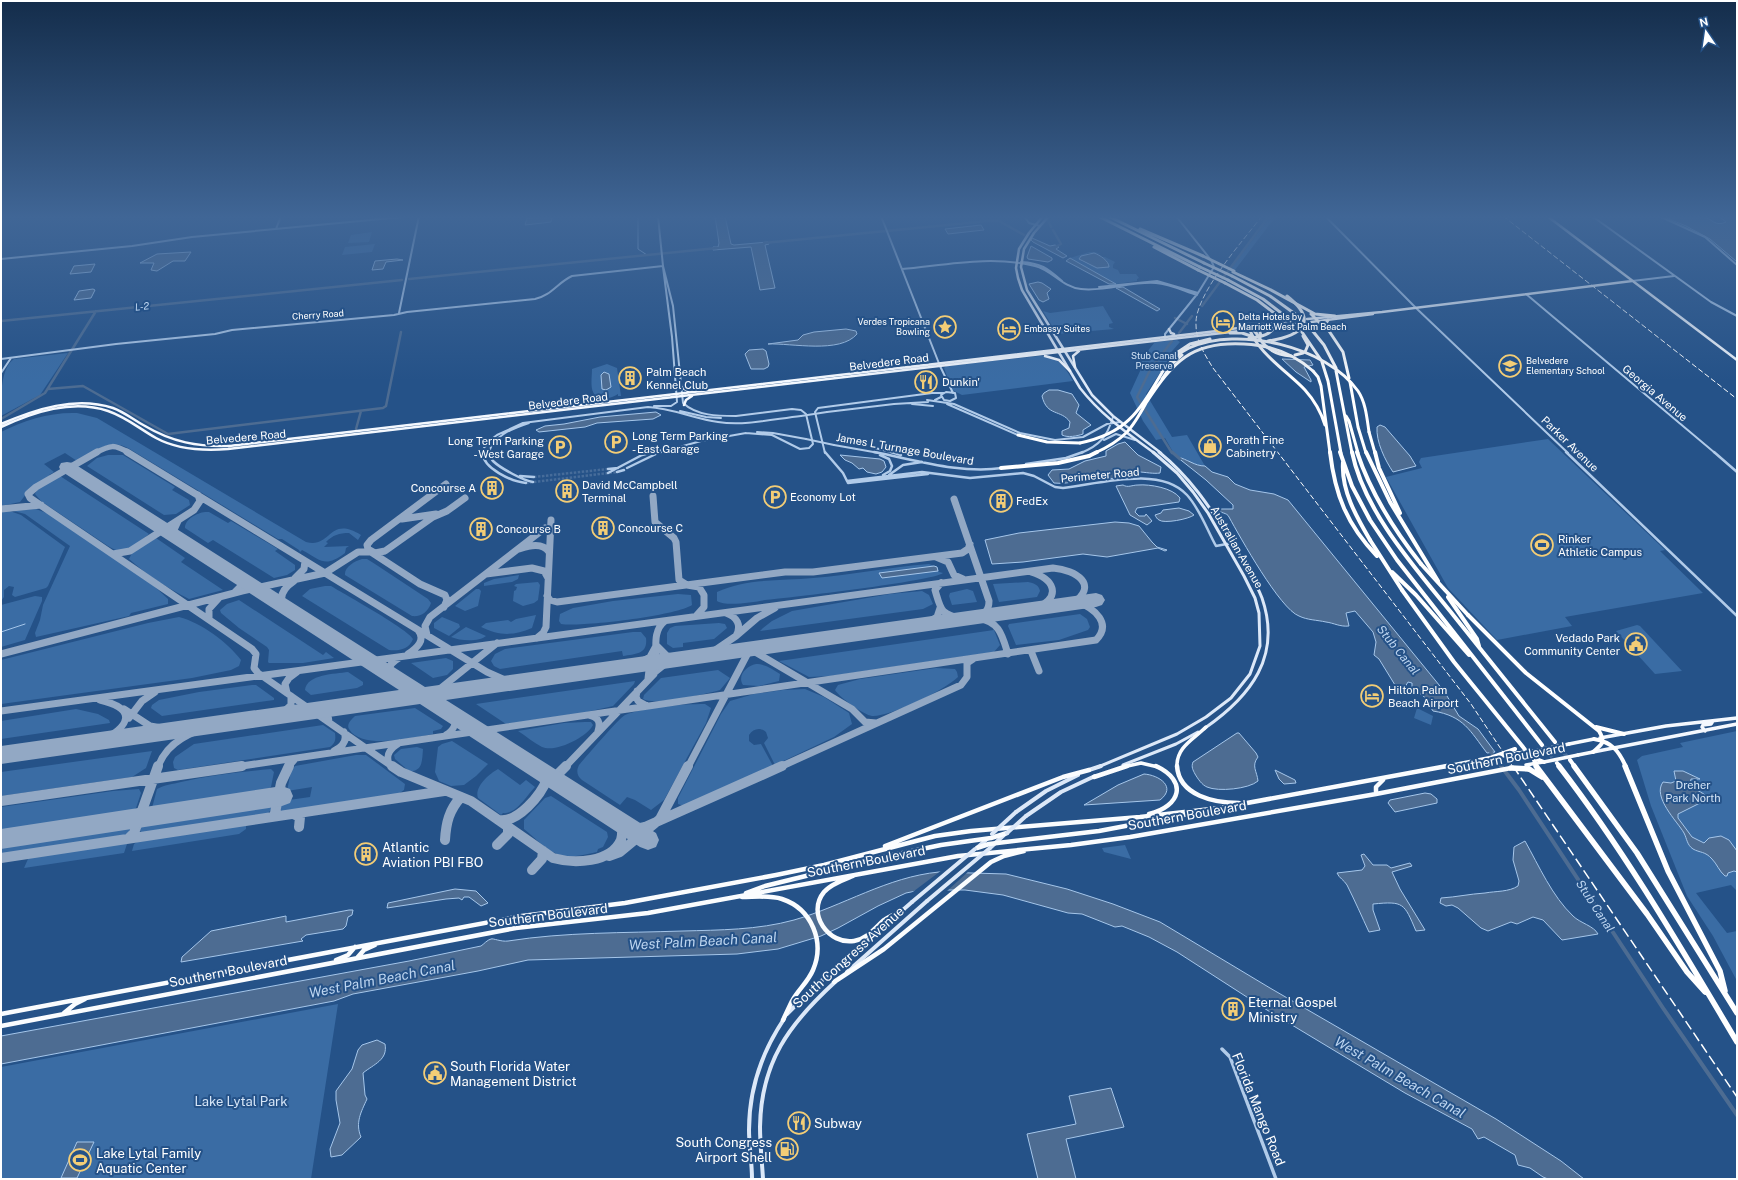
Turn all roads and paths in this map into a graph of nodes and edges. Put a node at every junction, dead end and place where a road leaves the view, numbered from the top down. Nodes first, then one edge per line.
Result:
1 (408, 271) edge
2 (619, 271) edge
3 (662, 271) edge
4 (664, 271) edge
5 (903, 271) edge
6 (1017, 271) edge
7 (1022, 271) edge
8 (1048, 271) edge
9 (1200, 271) edge
10 (1209, 271) edge
11 (1212, 271) edge
12 (1222, 271) edge
13 (1233, 271) joint
14 (1380, 271) edge
15 (1619, 271) edge
16 (1668, 271) edge
17 (1675, 276) junction
18 (1632, 281) junction
19 (1197, 294) junction
20 (1526, 294) junction
21 (1416, 308) junction
22 (1305, 309) junction
23 (1382, 312) junction
24 (399, 314) junction
25 (1335, 316) junction
26 (1737, 316) edge
27 (1315, 318) junction
28 (1288, 320) junction
29 (1328, 320) junction
30 (1319, 321) junction
31 (1305, 322) junction
32 (1291, 325) tunnel mouth
33 (1169, 329) junction
34 (1249, 329) junction
35 (1262, 329) junction
36 (1255, 330) junction
37 (1301, 330) junction
38 (1230, 333) junction
39 (1181, 335) junction
40 (1164, 336) junction
41 (1253, 337) junction
42 (1334, 338) junction
43 (1166, 340) junction
44 (1263, 344) junction
45 (1057, 348) junction
46 (1064, 348) junction
47 (1081, 350) junction
48 (1066, 351) junction
49 (1060, 352) junction
50 (1032, 356) junction
51 (11, 358) junction
52 (1, 359) edge
53 (1737, 360) edge
54 (940, 364) junction
55 (1075, 367) junction
56 (1070, 371) junction
57 (1162, 372) junction
58 (1, 373) edge
59 (784, 381) junction
60 (947, 383) junction
61 (1160, 383) junction
62 (773, 385) junction
63 (681, 387) junction
64 (945, 392) junction
65 (953, 392) junction
66 (696, 393) junction
67 (935, 393) junction
68 (676, 395) junction
69 (681, 395) junction
70 (941, 396) junction
71 (927, 400) junction
72 (954, 400) junction
73 (894, 404) junction
74 (684, 405) junction
75 (933, 406) dead end
76 (960, 406) junction
77 (644, 407) junction
78 (672, 410) junction
79 (1345, 415) junction
80 (736, 416) junction
81 (1113, 417) junction
82 (548, 419) junction
83 (1120, 422) junction
84 (140, 423) junction
85 (1112, 423) junction
86 (1, 424) edge
87 (1000, 425) junction
88 (135, 426) junction
89 (1, 428) edge
90 (746, 433) junction
91 (1092, 434) junction
92 (1018, 435) junction
93 (1328, 437) junction
94 (1135, 440) junction
95 (1102, 442) junction
96 (681, 447) junction
97 (871, 447) dead end
98 (872, 452) junction
99 (917, 460) junction
100 (1343, 462) junction
101 (931, 463) junction
102 (620, 467) junction
103 (1001, 468) junction
104 (608, 469) tunnel mouth
105 (617, 472) tunnel mouth
106 (1737, 472) edge
107 (608, 473) tunnel mouth
108 (516, 474) junction
109 (940, 474) junction
110 (888, 476) junction
111 (534, 477) tunnel mouth
112 (879, 477) junction
113 (875, 480) junction
114 (534, 482) tunnel mouth
115 (848, 482) junction
116 (526, 483) tunnel mouth
117 (1408, 530) junction
118 (1232, 543) junction
119 (1226, 544) junction
120 (1377, 556) dead end
121 (1392, 572) dead end
122 (1438, 580) dead end
123 (1448, 597) dead end
124 (1737, 616) edge
125 (1480, 648) junction
126 (1482, 668) junction
127 (1737, 718) edge
128 (1714, 721) junction
129 (1698, 723) junction
130 (1590, 724) junction
131 (1737, 724) edge
132 (1206, 728) junction
133 (1705, 730) junction
134 (1692, 733) junction
135 (1624, 734) junction
136 (1515, 738) junction
137 (1594, 739) joint
138 (1603, 739) junction
139 (1555, 742) tunnel mouth
140 (1542, 745) tunnel mouth
141 (1615, 747) junction
142 (1516, 751) junction
143 (1535, 751) junction
144 (1526, 752) junction
145 (1593, 752) junction
146 (1493, 757) joint
147 (1570, 760) tunnel mouth
148 (1534, 761) junction
149 (1544, 762) joint
150 (1557, 763) tunnel mouth
151 (1528, 767) junction
152 (1511, 768) joint
153 (1089, 770) junction
154 (1094, 777) junction
155 (1386, 778) junction
156 (1548, 783) junction
157 (1376, 794) junction
158 (1248, 803) junction
159 (1220, 808) junction
160 (1140, 817) junction
161 (1007, 833) junction
162 (987, 838) junction
163 (995, 844) junction
164 (1034, 848) junction
165 (976, 849) junction
166 (871, 852) junction
167 (860, 873) junction
168 (731, 898) junction
169 (903, 910) junction
170 (380, 942) junction
171 (355, 947) junction
172 (357, 958) junction
173 (332, 962) junction
174 (834, 982) junction
175 (90, 997) junction
176 (1727, 997) junction
177 (1711, 998) junction
178 (64, 1013) junction
179 (1737, 1013) edge
180 (1, 1014) edge
181 (783, 1020) junction
182 (1, 1026) edge
183 (1737, 1042) edge
184 (1222, 1049) dead end
185 (752, 1179) edge
186 (764, 1179) edge
187 (1276, 1179) edge

1 - 24 street
2 - 24 street, Cherry Road
3 - 68 street
4 - 63 street
5 - 54 street
6 - 45 main road, Australian Avenue
7 - 46 main road, Australian Avenue
8 - 19 street
9 - 57 highway, bridge
10 - 28 highway, bridge
11 - 19 street
12 - 31 highway, bridge
13 - 22 highway
13 - 61 highway, bridge
14 - 21 street, Parker Avenue
15 - 18 main road
16 - 17 street
17 - 18 street
17 - 26 street
18 - 20 main road
18 - 53 main road
19 - 33 street
20 - 21 main road
20 - 106 street, Georgia Avenue
21 - 23 main road
21 - 124 street, Parker Avenue
22 - 25 highway
22 - 27 highway
23 - 25 main road
23 - 29 main road
24 - 51 street, Cherry Road
25 - 27 main road
27 - 30 highway
27 - 31 main road
28 - 34 main road, Belvedere Road
28 - 37 highway, bridge
29 - 30 main road
29 - 42 highway
30 - 31 main road
30 - 42 highway
31 - 79 highway
32 - 35 main road
33 - 39 main road
33 - 40 street
34 - 36 highway
34 - 38 main road, Belvedere Road
34 - 39 main road, Belvedere Road
34 - 41 highway
35 - 36 main road
35 - 44 highway
36 - 44 highway
37 - 44 highway
37 - 100 highway
38 - 41 highway
38 - 43 main road, Belvedere Road
39 - 40 main road, Belvedere Road
40 - 43 street
40 - 46 main road, Belvedere Road
41 - 93 highway
42 - 117 highway
43 - 47 main road, Belvedere Road
45 - 46 main road, Belvedere Road
45 - 49 main road, Australian Avenue
45 - 54 main road, Belvedere Road
46 - 48 main road, Australian Avenue
47 - 48 main road, Belvedere Road
47 - 55 main road
48 - 49 main road, Belvedere Road
48 - 55 main road, Australian Avenue
49 - 50 main road, Belvedere Road
49 - 56 main road, Australian Avenue
50 - 54 main road, Belvedere Road
50 - 56 main road
51 - 52 street, Cherry Road
51 - 58 street
54 - 59 main road, Belvedere Road
54 - 60 street
54 - 62 main road, Belvedere Road
55 - 81 main road, Australian Avenue
56 - 85 main road, Australian Avenue
57 - 92 highway, bridge
57 - 117 highway, bridge
59 - 62 main road
59 - 66 main road, Belvedere Road
60 - 64 street
60 - 65 street
61 - 93 highway, bridge
61 - 103 highway, bridge
62 - 66 main road, Belvedere Road
63 - 66 main road
63 - 69 street
64 - 65 street
64 - 67 street
64 - 70 street
65 - 72 street
66 - 69 main road, Belvedere Road
66 - 74 main road
67 - 70 street
67 - 115 street
68 - 69 main road, Belvedere Road
68 - 77 street
68 - 84 main road, Belvedere Road
68 - 88 main road, Belvedere Road
69 - 74 street
70 - 71 street
70 - 72 street
71 - 73 street
71 - 76 street
72 - 76 street
73 - 75 street
73 - 78 street, bridge
73 - 92 street
74 - 80 street
76 - 87 street
77 - 78 street
77 - 82 street
78 - 80 street
79 - 125 highway
79 - 130 highway, bridge
80 - 90 street
81 - 83 main road, Australian Avenue
81 - 85 street
82 - 108 street
82 - 116 street
83 - 85 street
83 - 118 main road, Australian Avenue
84 - 86 main road, Belvedere Road
84 - 88 main road
85 - 91 street
85 - 94 main road, Australian Avenue
85 - 95 street
87 - 91 street
87 - 92 street
88 - 89 main road, Belvedere Road
90 - 96 street, James L Turnage Boulevard
90 - 98 street, James L Turnage Boulevard, bridge
91 - 95 street
93 - 120 highway
94 - 95 street, James L Turnage Boulevard
94 - 119 main road, Australian Avenue
95 - 103 street, James L Turnage Boulevard
96 - 102 street
96 - 105 street
97 - 99 street
98 - 99 street, James L Turnage Boulevard
98 - 112 street
99 - 101 street, James L Turnage Boulevard
100 - 126 highway
100 - 136 highway, bridge
101 - 103 street, James L Turnage Boulevard
101 - 110 street
102 - 104 street
102 - 107 street
108 - 111 street
108 - 114 street
109 - 110 street, Perimeter Road
109 - 113 street, Perimeter Road
109 - 119 street, Perimeter Road
110 - 112 street, Perimeter Road
110 - 113 street
112 - 115 street, Perimeter Road
113 - 115 street, Perimeter Road
117 - 122 highway
118 - 119 street
118 - 132 main road, Australian Avenue
119 - 153 main road, Australian Avenue
121 - 126 highway
123 - 125 highway
125 - 139 highway
126 - 140 highway
127 - 128 main road
128 - 129 main road
128 - 133 main road
129 - 134 main road
129 - 135 main road
130 - 135 highway
130 - 138 highway
131 - 133 main road, Southern Boulevard
132 - 154 main road, Australian Avenue
132 - 158 highway
133 - 134 main road, Southern Boulevard
134 - 141 main road, Southern Boulevard
135 - 138 main road
136 - 142 highway
136 - 144 highway
137 - 138 highway
137 - 143 highway, Southern Boulevard, bridge
138 - 141 highway
138 - 145 highway
141 - 145 main road, Southern Boulevard
141 - 176 highway
142 - 144 highway, Southern Boulevard
142 - 146 highway, bridge
143 - 144 highway, Southern Boulevard
143 - 148 highway
144 - 148 highway
145 - 149 highway, Southern Boulevard, bridge
146 - 155 highway, Southern Boulevard
147 - 176 highway
148 - 149 highway
148 - 151 highway, Southern Boulevard
148 - 156 highway
150 - 177 highway
151 - 152 highway, bridge
151 - 156 highway
152 - 157 highway, Southern Boulevard
153 - 162 main road, Australian Avenue, bridge
153 - 166 highway
154 - 160 highway
154 - 161 main road, Australian Avenue, bridge
155 - 157 highway
155 - 158 highway, Southern Boulevard
156 - 177 highway
157 - 164 highway, Southern Boulevard
158 - 159 highway, Southern Boulevard
159 - 160 highway, Southern Boulevard
159 - 163 highway
160 - 166 highway, Southern Boulevard
161 - 162 highway
161 - 163 main road, South Congress Avenue
162 - 165 main road, Australian Avenue
162 - 168 highway
163 - 165 highway
163 - 174 main road, South Congress Avenue, bridge
164 - 167 highway, Southern Boulevard
164 - 174 highway
165 - 169 main road, South Congress Avenue, bridge
166 - 170 highway, Southern Boulevard
167 - 168 highway, Southern Boulevard
167 - 169 highway
168 - 172 highway, Southern Boulevard
168 - 181 highway
169 - 181 main road, South Congress Avenue
170 - 171 highway, Southern Boulevard
170 - 172 highway
171 - 173 highway
171 - 175 highway, Southern Boulevard
172 - 173 highway, Southern Boulevard
173 - 178 highway, Southern Boulevard
174 - 186 main road, South Congress Avenue
175 - 178 highway
175 - 180 highway, Southern Boulevard
176 - 179 highway
177 - 183 highway
178 - 182 highway, Southern Boulevard
181 - 185 main road, South Congress Avenue
184 - 187 street, Florida Mango Road

